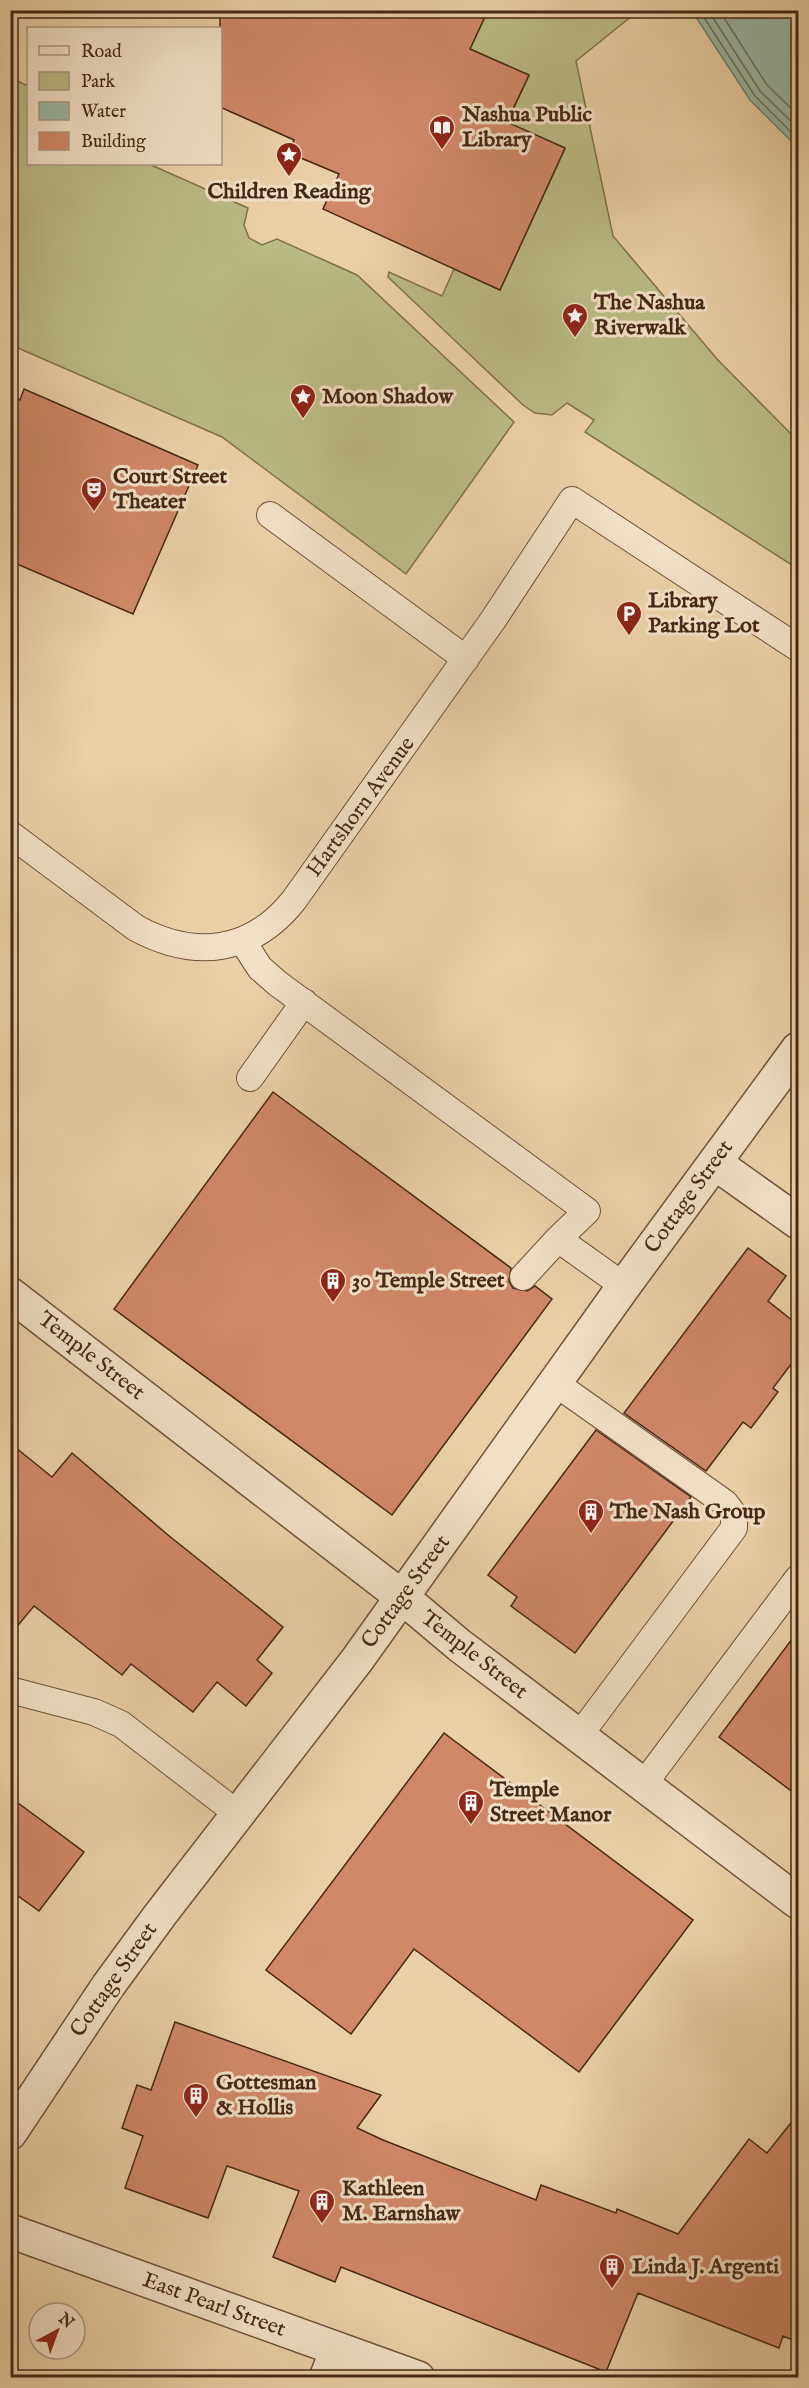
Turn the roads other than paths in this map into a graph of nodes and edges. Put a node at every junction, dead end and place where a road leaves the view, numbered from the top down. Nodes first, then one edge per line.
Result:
1 (270, 514) dead end
2 (798, 648) edge
3 (466, 659) junction
4 (10, 834) edge
5 (243, 942) junction
6 (304, 1002) junction
7 (798, 1048) edge
8 (250, 1078) dead end
9 (715, 1163) junction
10 (798, 1222) edge
11 (558, 1239) junction
12 (523, 1277) dead end
13 (624, 1286) junction
14 (10, 1294) edge
15 (555, 1383) junction
16 (798, 1578) edge
17 (402, 1597) junction
18 (10, 1690) edge
19 (579, 1736) junction
20 (643, 1785) junction
21 (238, 1814) junction
22 (798, 1902) edge
23 (10, 2133) edge
24 (10, 2231) edge
25 (332, 2364) edge
26 (418, 2378) edge

1 - 3 lane
2 - 3 lane, Hartshorn Avenue
3 - 5 lane, Hartshorn Avenue
4 - 5 lane
5 - 6 lane
6 - 8 lane
6 - 11 lane
7 - 9 street, Cottage Street
9 - 10 street
9 - 13 street, Cottage Street
11 - 12 lane
11 - 13 lane
13 - 15 street, Cottage Street
14 - 17 street, Temple Street
15 - 17 street, Cottage Street
15 - 19 lane
16 - 20 lane
17 - 19 street, Temple Street
17 - 21 street, Cottage Street
18 - 21 lane
19 - 20 street, Temple Street
20 - 22 street, Temple Street
21 - 23 street, Cottage Street
24 - 25 street, East Pearl Street
25 - 26 street, East Pearl Street

